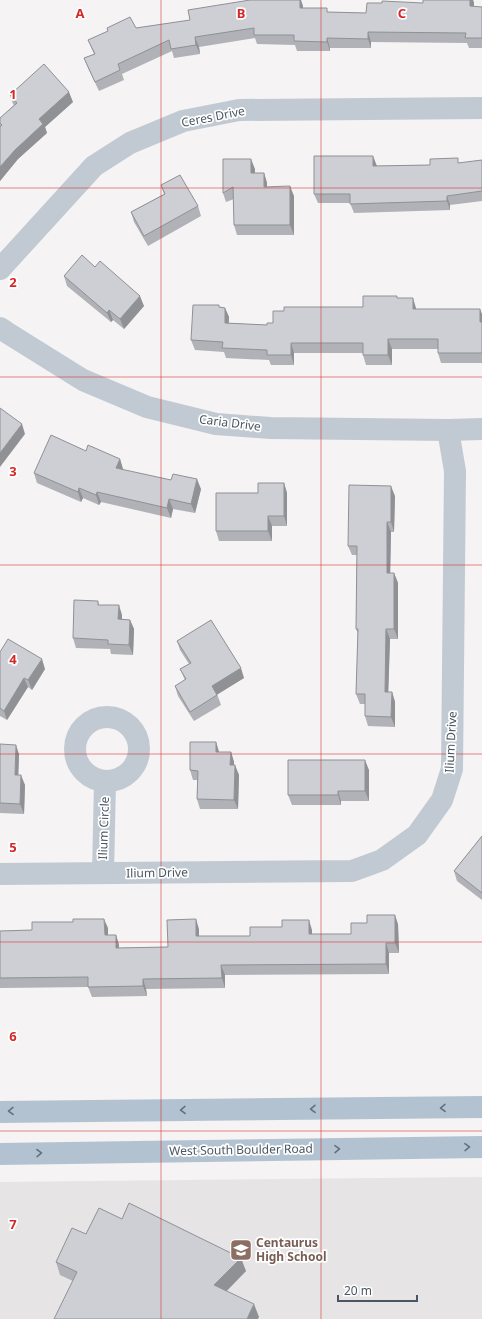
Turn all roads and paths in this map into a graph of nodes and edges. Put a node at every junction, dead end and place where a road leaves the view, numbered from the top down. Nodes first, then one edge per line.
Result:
1 (482, 108) edge
2 (0, 269) edge
3 (0, 328) edge
4 (482, 429) edge
5 (448, 430) junction
6 (105, 782) dead end
7 (102, 873) junction
8 (0, 874) edge
9 (482, 1107) edge
10 (0, 1112) edge
11 (482, 1147) edge
12 (0, 1154) edge

1 - 2 street, Ceres Drive
3 - 5 street, Caria Drive
4 - 5 street, Caria Drive
5 - 7 street, Ilium Drive
6 - 7 street, Ilium Circle
7 - 8 street, Ilium Drive
9 -> 10 main road
12 -> 11 main road, West South Boulder Road

